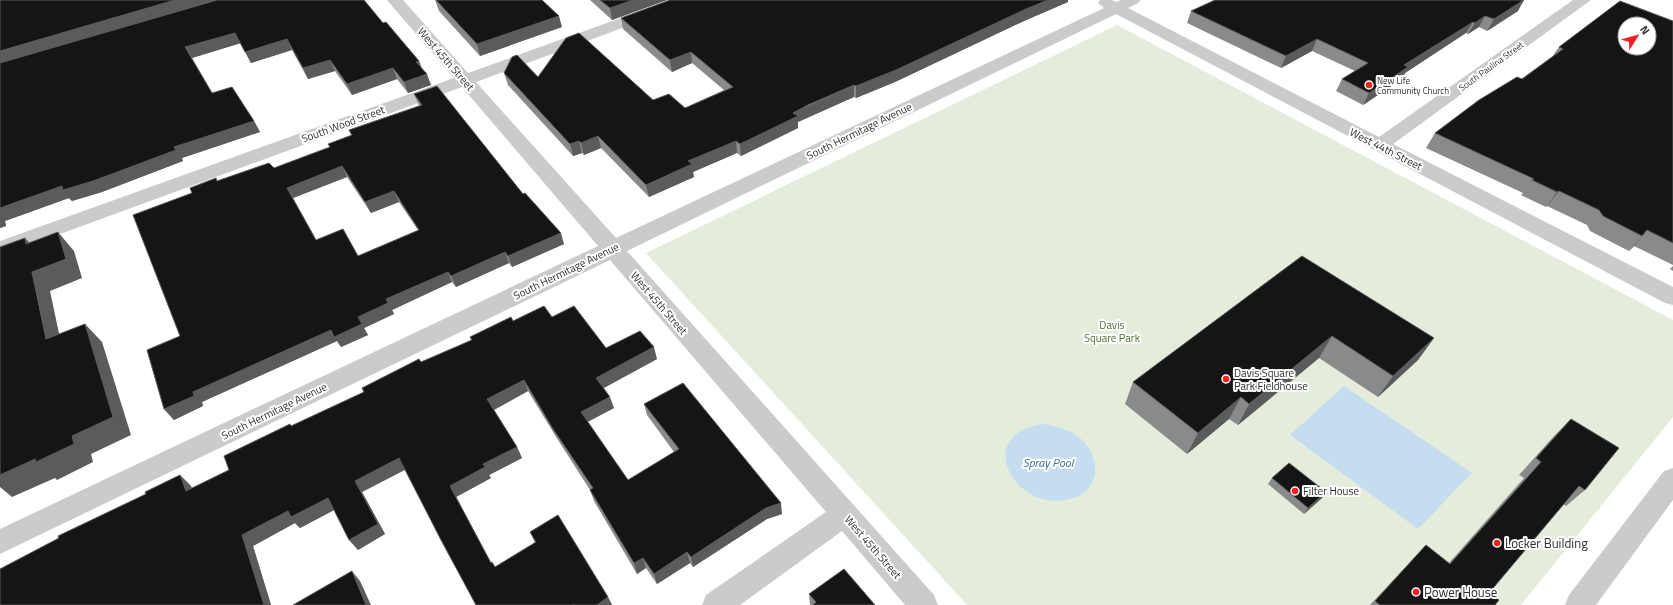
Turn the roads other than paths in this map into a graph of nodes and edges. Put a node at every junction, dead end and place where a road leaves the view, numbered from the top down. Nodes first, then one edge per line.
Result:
1 (395, 0) edge
2 (685, 0) edge
3 (1583, 0) edge
4 (1116, 3) edge
5 (465, 80) junction
6 (1380, 145) junction
7 (0, 249) edge
8 (613, 249) junction
9 (1673, 297) edge
10 (1673, 479) edge
11 (844, 514) junction
12 (0, 542) edge
13 (716, 605) edge
14 (924, 605) edge
15 (1579, 605) edge

1 - 5 street, West 45th Street
2 - 5 street, South Wood Street
3 - 6 street, South Paulina Street
4 - 6 street, West 44th Street
4 - 8 street, South Hermitage Avenue
5 - 7 street, South Wood Street
5 - 8 street, West 45th Street
6 - 9 street, West 44th Street
8 - 11 street, West 45th Street
8 - 12 street, South Hermitage Avenue
10 - 15 street
11 - 13 street
11 - 14 street, West 45th Street

